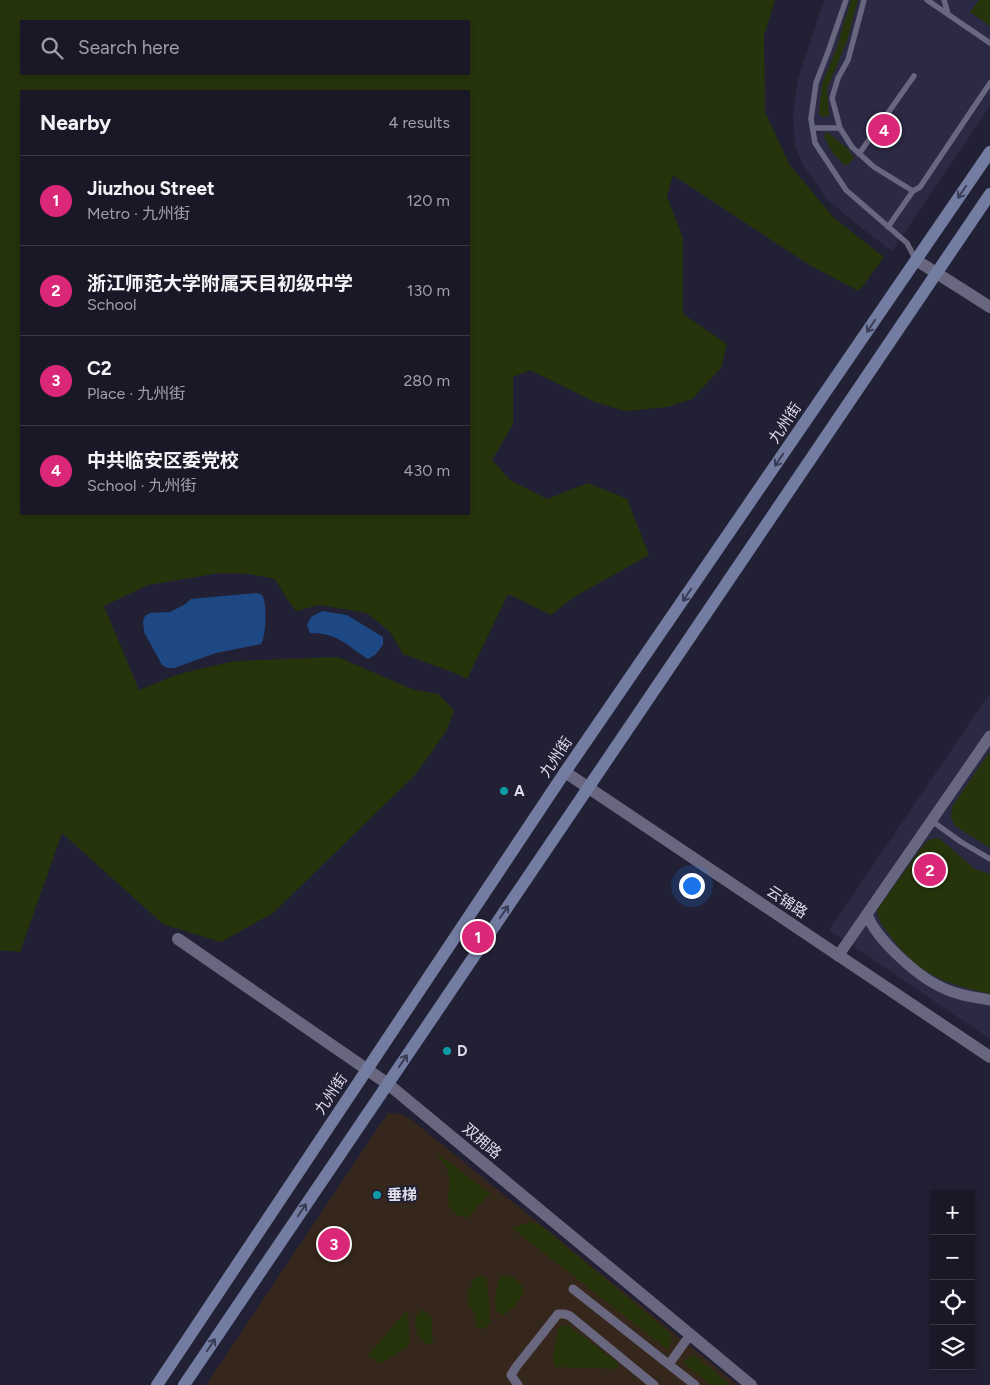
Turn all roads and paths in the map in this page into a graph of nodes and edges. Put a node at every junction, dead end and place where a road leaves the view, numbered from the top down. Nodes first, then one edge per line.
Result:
1 (846, 0) edge
2 (864, 0) edge
3 (927, 0) edge
4 (944, 0) edge
5 (948, 14) junction
6 (990, 43) edge
7 (914, 76) dead end
8 (990, 83) edge
9 (813, 128) junction
10 (840, 128) junction
11 (990, 152) edge
12 (859, 154) junction
13 (913, 191) junction
14 (990, 194) edge
15 (888, 227) junction
16 (916, 260) junction
17 (936, 274) junction
18 (990, 307) edge
19 (990, 736) edge
20 (565, 772) junction
21 (588, 788) junction
22 (932, 821) junction
23 (990, 859) edge
24 (867, 914) junction
25 (857, 929) junction
26 (878, 934) junction
27 (178, 939) dead end
28 (838, 956) junction
29 (990, 1000) edge
30 (990, 1058) edge
31 (366, 1070) junction
32 (388, 1084) junction
33 (573, 1289) dead end
34 (690, 1335) junction
35 (669, 1364) junction
36 (644, 1377) junction
37 (156, 1385) edge
38 (184, 1385) edge
39 (518, 1385) edge
40 (638, 1385) edge
41 (654, 1385) edge
42 (695, 1385) edge
43 (751, 1385) edge

1 - 9 lane
2 - 10 lane
3 - 5 lane
4 - 5 lane
5 - 6 lane
7 - 12 lane
8 - 13 lane
9 - 10 lane
9 - 15 lane
10 - 12 lane
11 -> 16 main road, 九州街
12 - 13 lane
13 - 15 lane
14 - 17 main road
15 - 16 lane
16 - 17 street
16 -> 20 main road, 九州街
17 - 18 street
17 - 21 main road
19 - 22 street
20 - 21 street, 云锦路
20 - 31 main road, 九州街
21 - 28 street, 云锦路
32 -> 21 main road
22 - 23 lane
22 - 24 street
24 - 25 street
24 - 26 street
25 - 26 street
25 - 28 street
26 - 29 street
27 - 31 street, 双拥路
28 - 30 street, 云锦路
31 - 32 street, 双拥路
31 - 37 main road, 九州街
32 - 34 street, 双拥路
38 -> 32 main road
33 - 35 street
34 - 35 street
34 - 43 street, 双拥路
35 - 42 street
36 - 39 street
36 - 40 street
36 - 41 street

